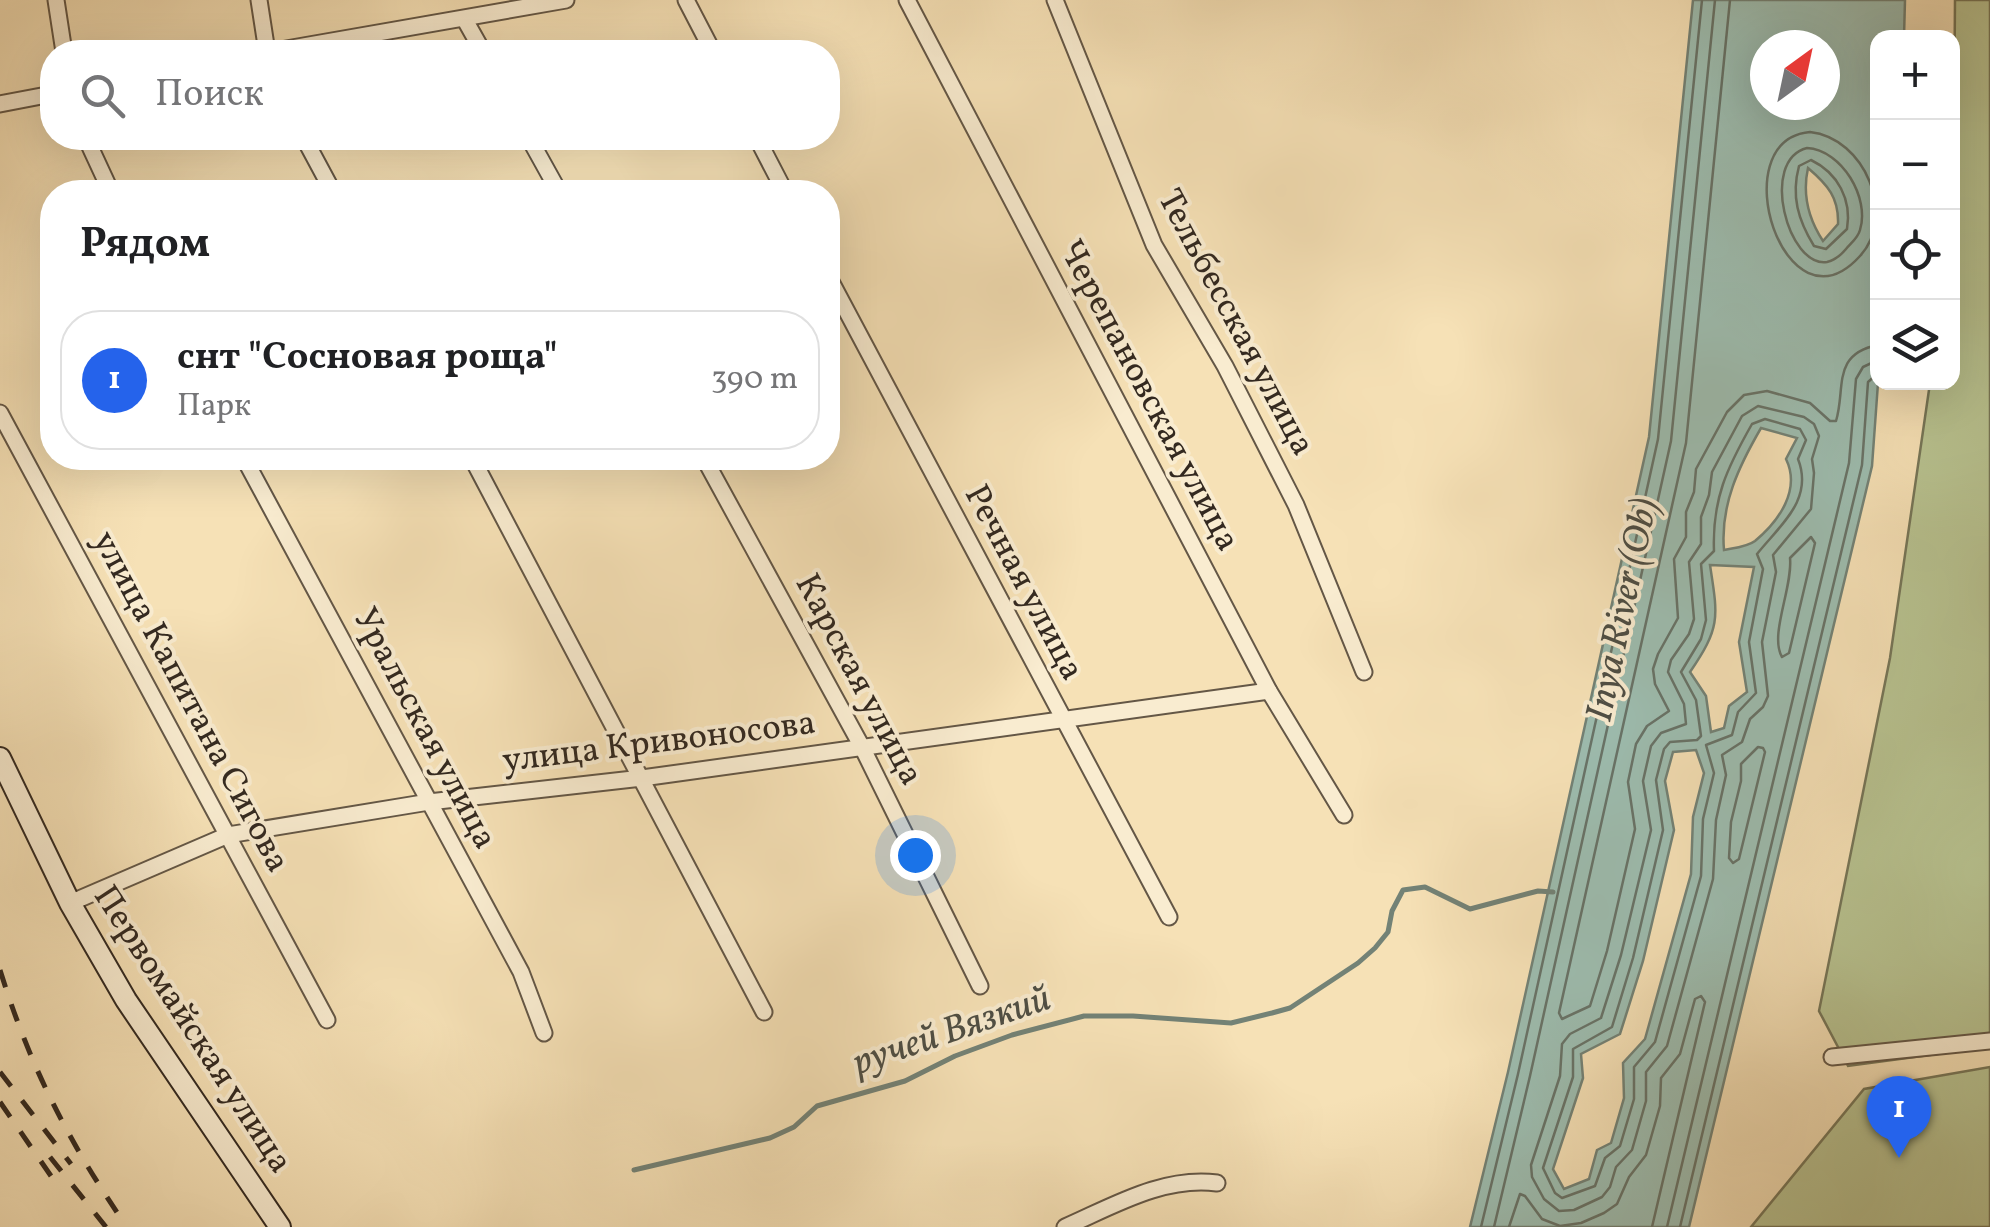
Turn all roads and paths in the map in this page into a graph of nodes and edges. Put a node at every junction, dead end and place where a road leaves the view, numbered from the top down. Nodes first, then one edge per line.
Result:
1 (56, 0) edge
2 (259, 0) edge
3 (566, 0) edge
4 (686, 0) edge
5 (907, 0) edge
6 (1055, 0) edge
7 (487, 8) edge
8 (465, 20) junction
9 (62, 40) edge
10 (266, 40) edge
11 (342, 40) edge
12 (476, 40) edge
13 (707, 40) edge
14 (40, 96) edge
15 (0, 104) edge
16 (92, 150) edge
17 (310, 150) edge
18 (536, 150) edge
19 (762, 150) edge
20 (105, 180) edge
21 (326, 180) edge
22 (552, 180) edge
23 (779, 180) edge
24 (840, 299) edge
25 (0, 413) edge
26 (250, 470) edge
27 (478, 470) edge
28 (711, 470) edge
29 (1364, 672) dead end
30 (1269, 690) junction
31 (1060, 718) junction
32 (862, 747) junction
33 (0, 758) edge
34 (642, 778) junction
35 (429, 802) junction
36 (1344, 815) dead end
37 (228, 834) junction
38 (70, 904) junction
39 (1169, 917) dead end
40 (980, 986) dead end
41 (764, 1012) dead end
42 (326, 1020) dead end
43 (544, 1033) dead end
44 (1990, 1041) edge
45 (1832, 1057) dead end
46 (1217, 1183) dead end
47 (280, 1227) edge
48 (1065, 1227) edge

1 - 9 street
2 - 10 street
3 - 7 street
4 - 13 street
5 - 30 street, Черепановская улица
6 - 29 street, Тельбесская улица
7 - 8 street
8 - 11 street
8 - 12 street
14 - 15 street
16 - 20 street
17 - 21 street
18 - 22 street
19 - 23 street
24 - 31 street, Речная улица
25 - 37 street, улица Капитана Сигова
26 - 35 street, Уральская улица
27 - 34 street
28 - 32 street, Карская улица
30 - 31 street, улица Кривоносова
30 - 36 street, Черепановская улица
31 - 32 street, улица Кривоносова
31 - 39 street, Речная улица
32 - 34 street, улица Кривоносова
32 - 40 street, Карская улица
33 - 38 main road, Первомайская улица
34 - 35 street, улица Кривоносова
34 - 41 street
35 - 37 street, улица Кривоносова
35 - 43 street, Уральская улица
37 - 38 street, улица Кривоносова
37 - 42 street, улица Капитана Сигова
38 - 47 main road, Первомайская улица
44 - 45 street
46 - 48 street

